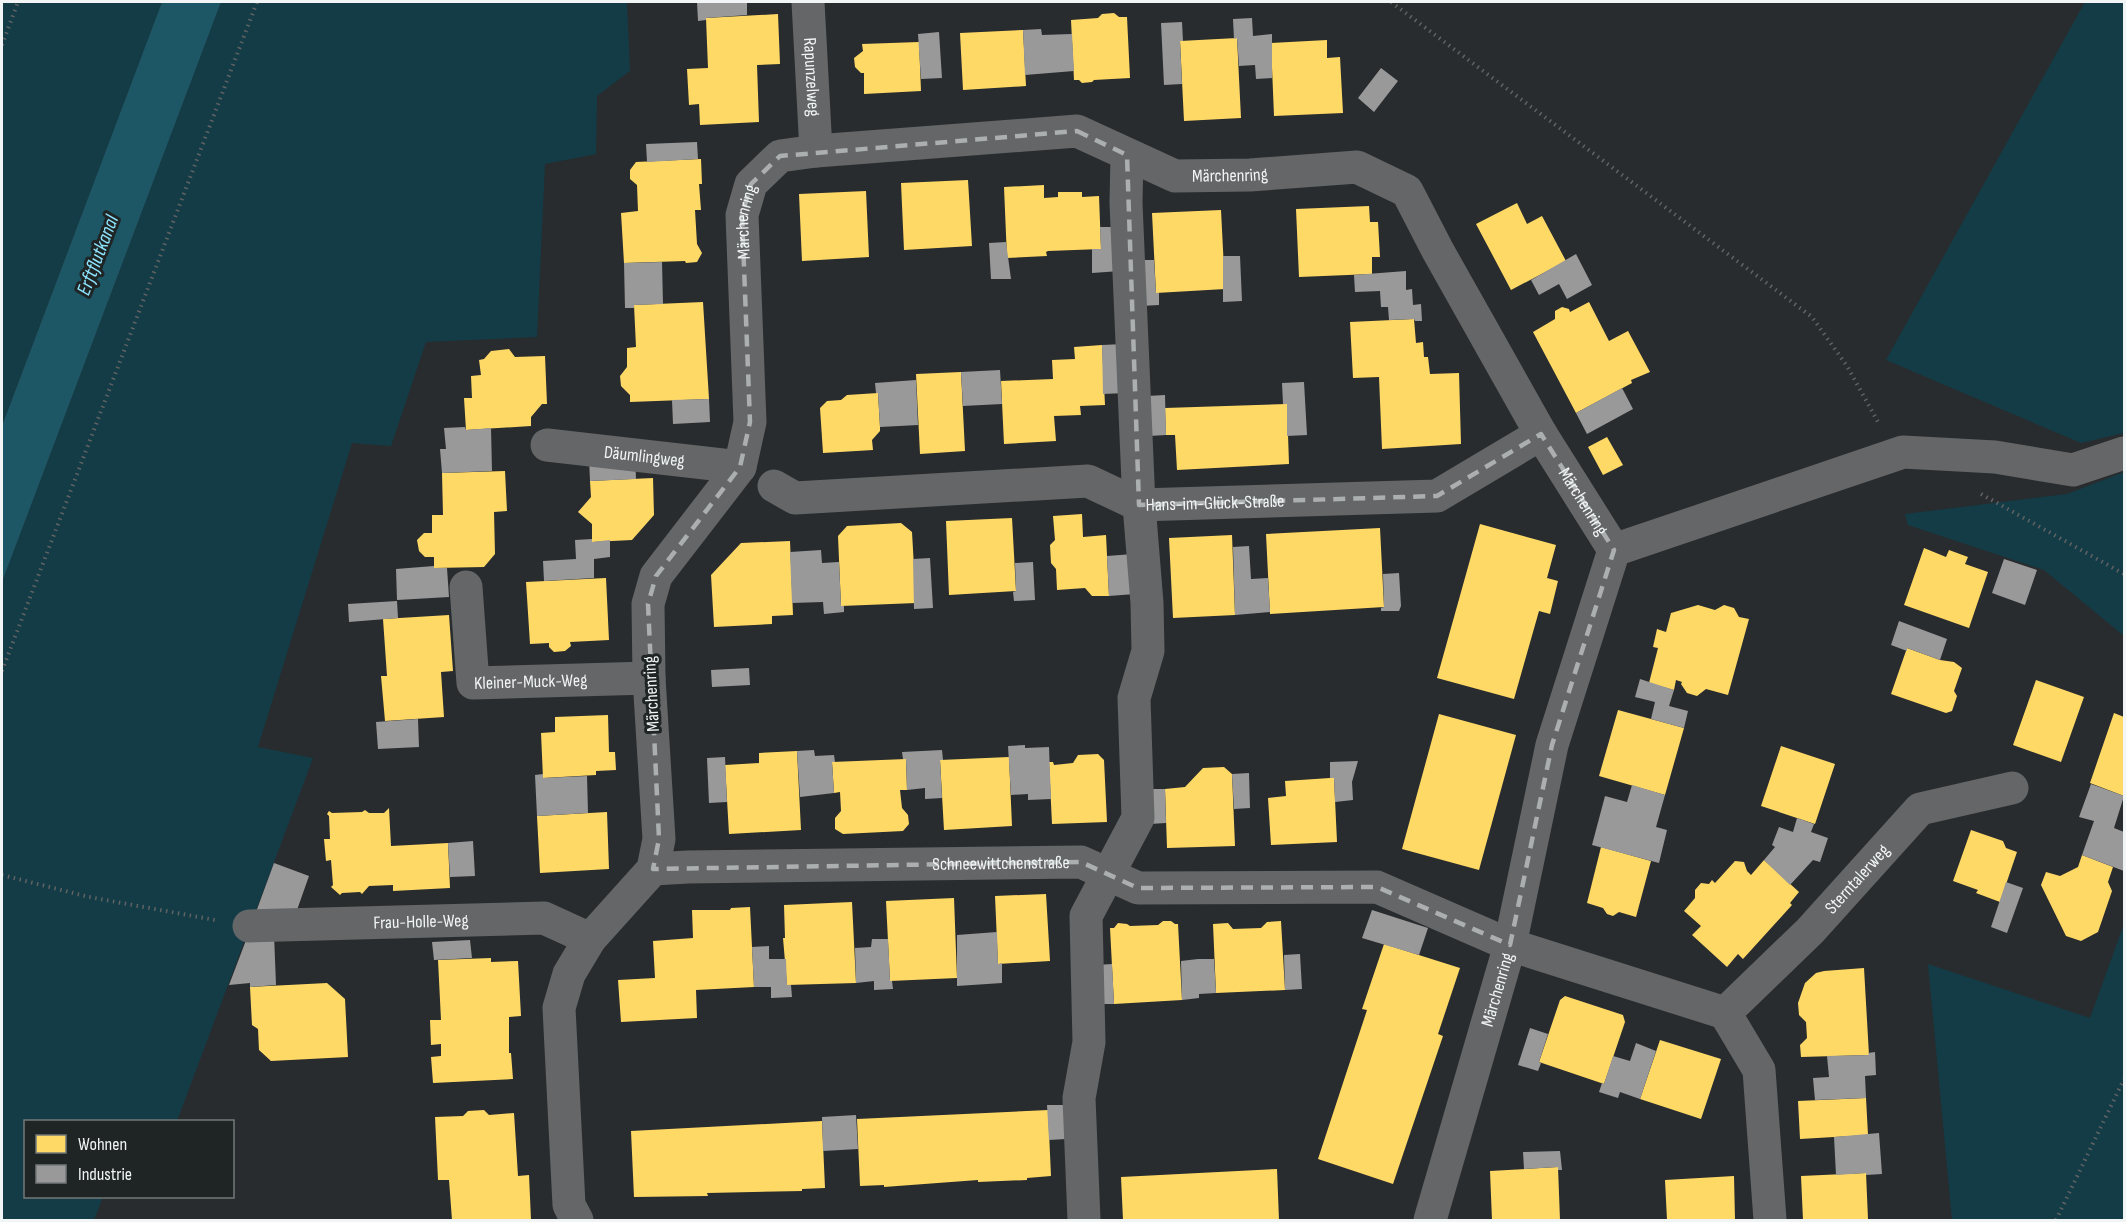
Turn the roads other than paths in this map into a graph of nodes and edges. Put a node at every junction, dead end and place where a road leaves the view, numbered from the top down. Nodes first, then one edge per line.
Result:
1 (808, 2) edge
2 (816, 151) junction
3 (1127, 155) junction
4 (1541, 434) junction
5 (548, 446) dead end
6 (2124, 453) edge
7 (740, 467) junction
8 (774, 486) dead end
9 (1139, 506) junction
10 (1614, 550) junction
11 (466, 587) dead end
12 (649, 678) junction
13 (2012, 788) dead end
14 (653, 869) junction
15 (1108, 875) junction
16 (249, 926) road end
17 (590, 939) junction
18 (1510, 945) junction
19 (1725, 1013) junction
20 (577, 1221) edge
21 (1084, 1221) edge
22 (1430, 1221) edge
23 (1770, 1221) edge

1 - 2 street, Rapunzelweg
2 - 3 street, Märchenring
2 - 7 street, Märchenring
3 - 4 street, Märchenring
3 - 9 street
4 - 9 street, Hans-im-Glück-Straße
4 - 10 street, Märchenring
5 - 7 street, Däumlingweg
6 - 10 street, Märchenring
7 - 12 street, Märchenring
8 - 9 street, Hans-im-Glück-Straße
9 - 15 street
10 - 18 street, Märchenring
11 - 12 street, Kleiner-Muck-Weg
12 - 14 street, Märchenring
13 - 19 street, Sterntalerweg
14 - 15 street, Schneewittchenstraße
14 - 17 street
15 - 18 street, Schneewittchenstraße
15 - 21 street
16 - 17 street, Frau-Holle-Weg
17 - 20 street
18 - 19 street
18 - 22 street, Märchenring
19 - 23 street

